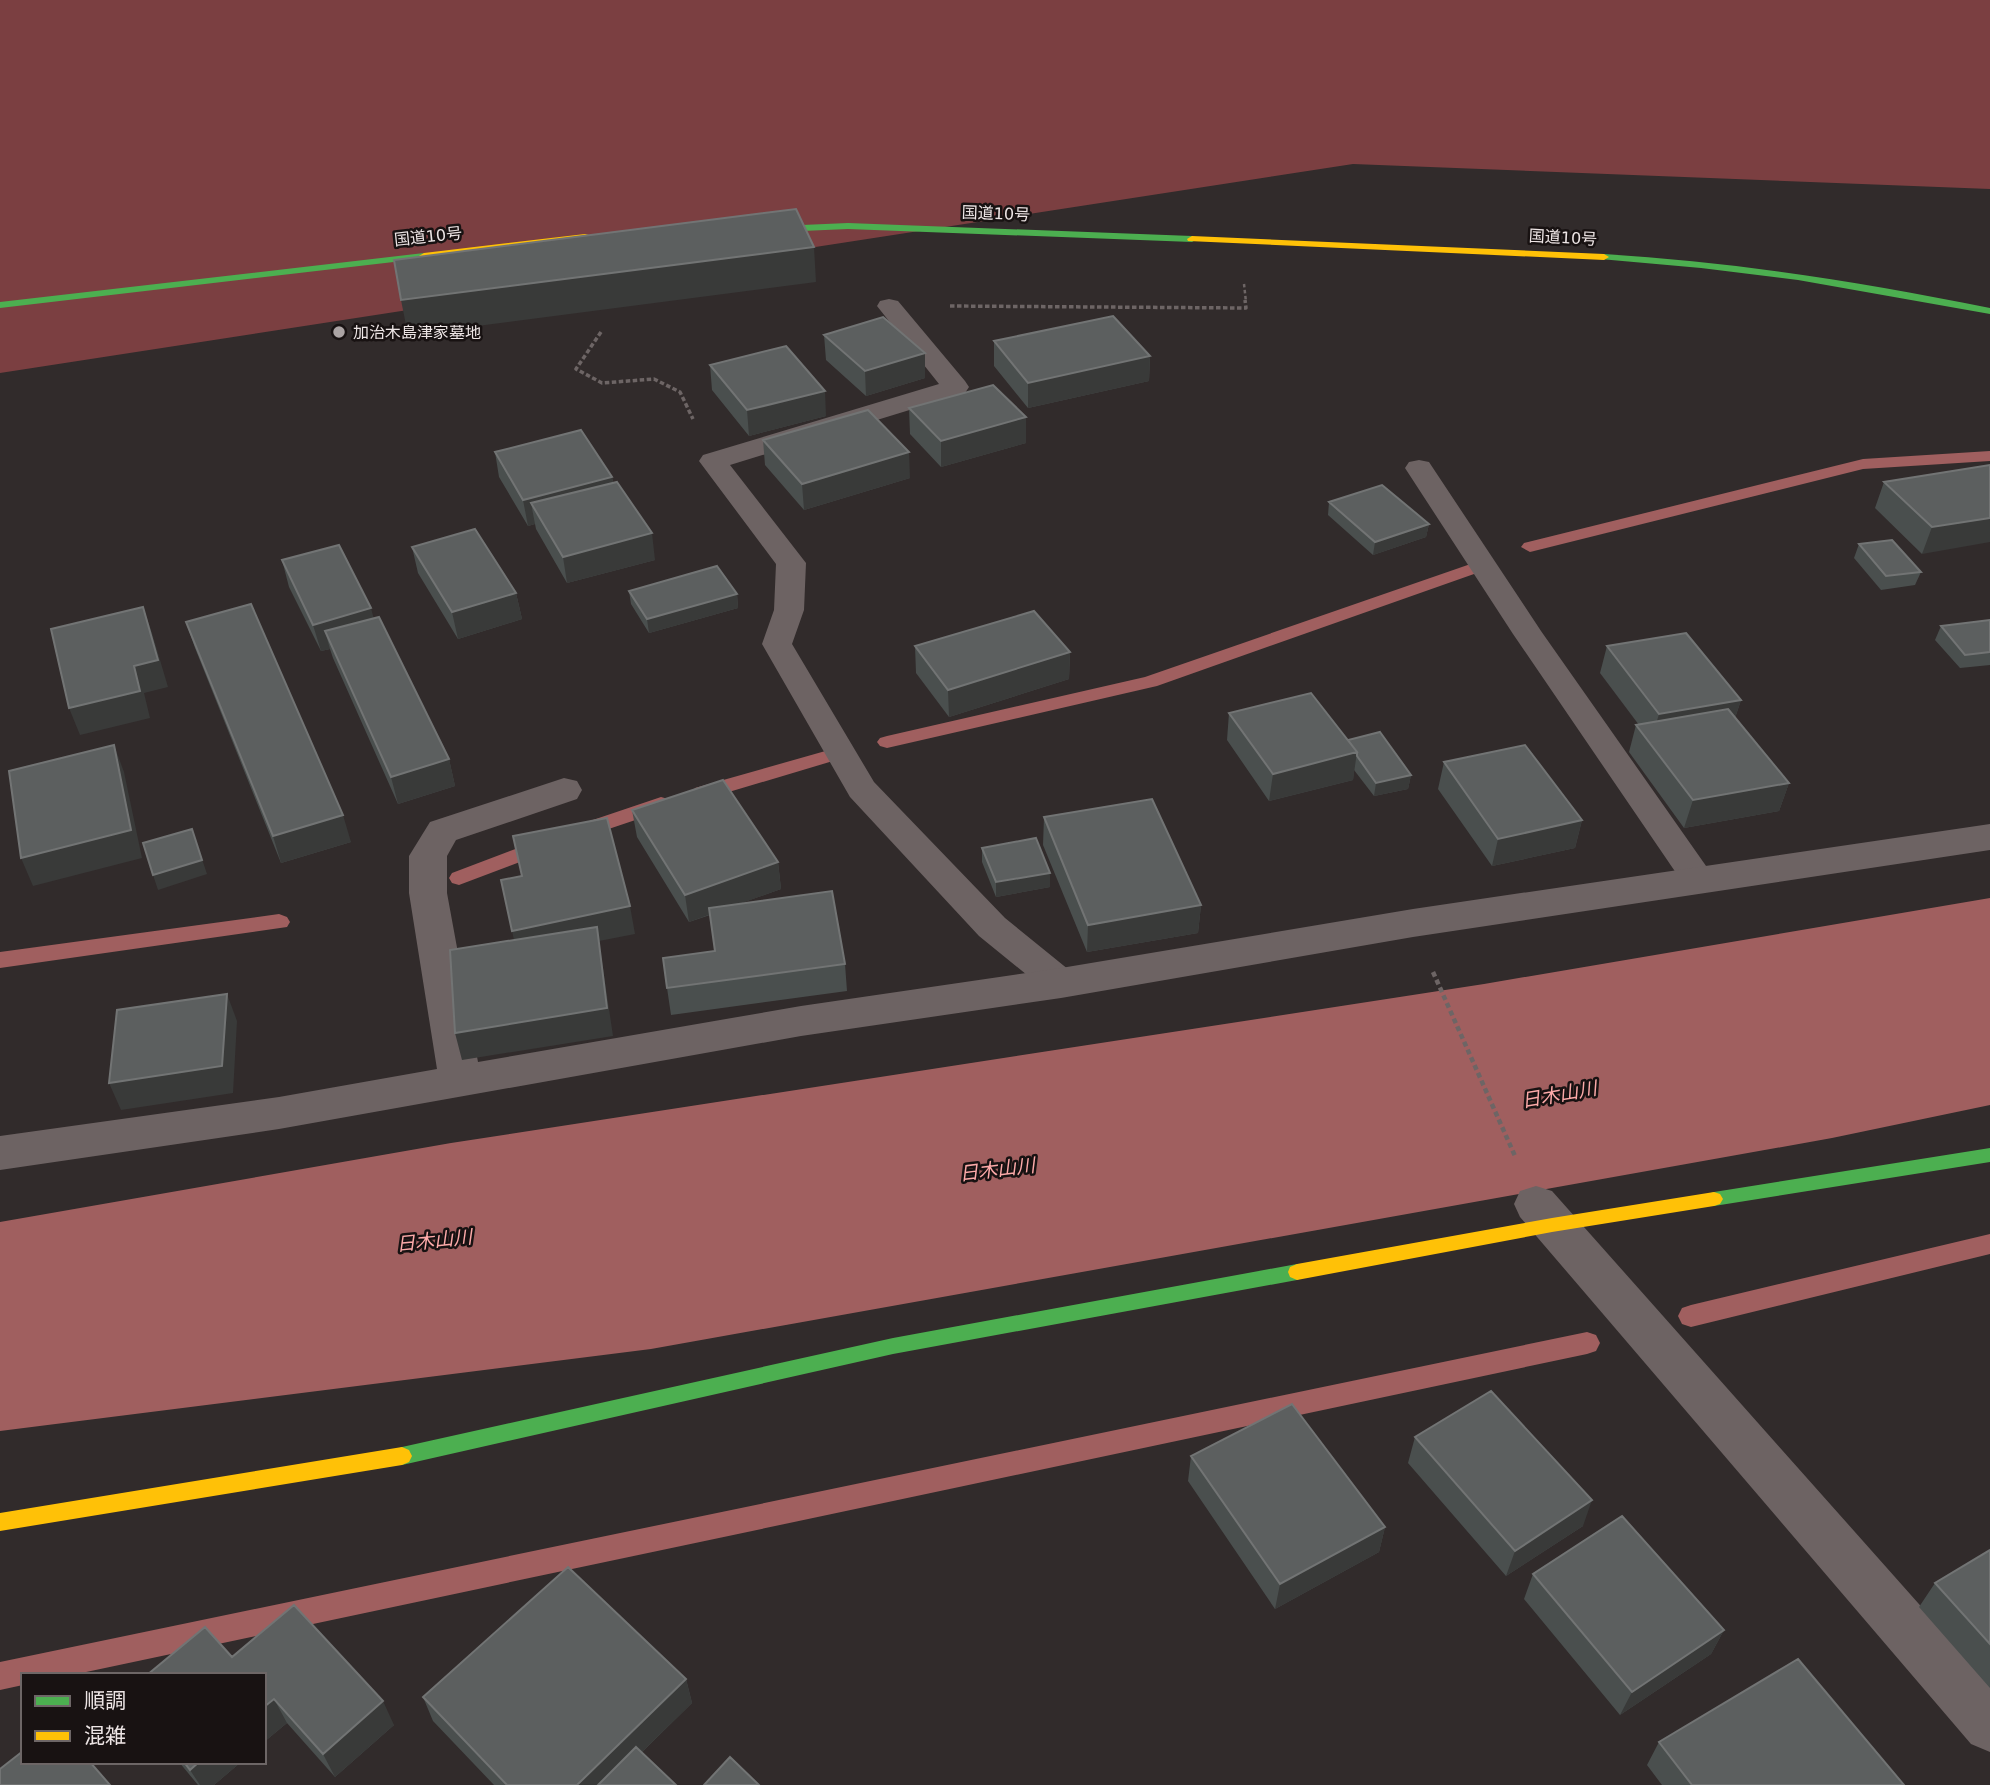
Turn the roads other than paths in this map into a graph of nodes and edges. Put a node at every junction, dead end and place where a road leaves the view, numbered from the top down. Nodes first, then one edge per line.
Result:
1 (739, 231) edge
2 (603, 236) edge
3 (0, 305) edge
4 (889, 306) road end
5 (1990, 311) edge
6 (1419, 468) dead end
7 (564, 790) dead end
8 (1990, 837) edge
9 (1699, 881) junction
10 (1060, 983) junction
11 (460, 1079) junction
12 (0, 1153) edge
13 (1990, 1154) edge
14 (1544, 1215) junction
15 (0, 1522) edge
16 (1990, 1725) edge

1 - 5 main road, 国道10号
2 - 3 main road, 国道10号
4 - 10 lane
6 - 9 lane
7 - 11 street
8 - 9 street
9 - 10 street
10 - 11 street
11 - 12 street
13 - 14 main road
14 - 15 main road
14 - 16 street

